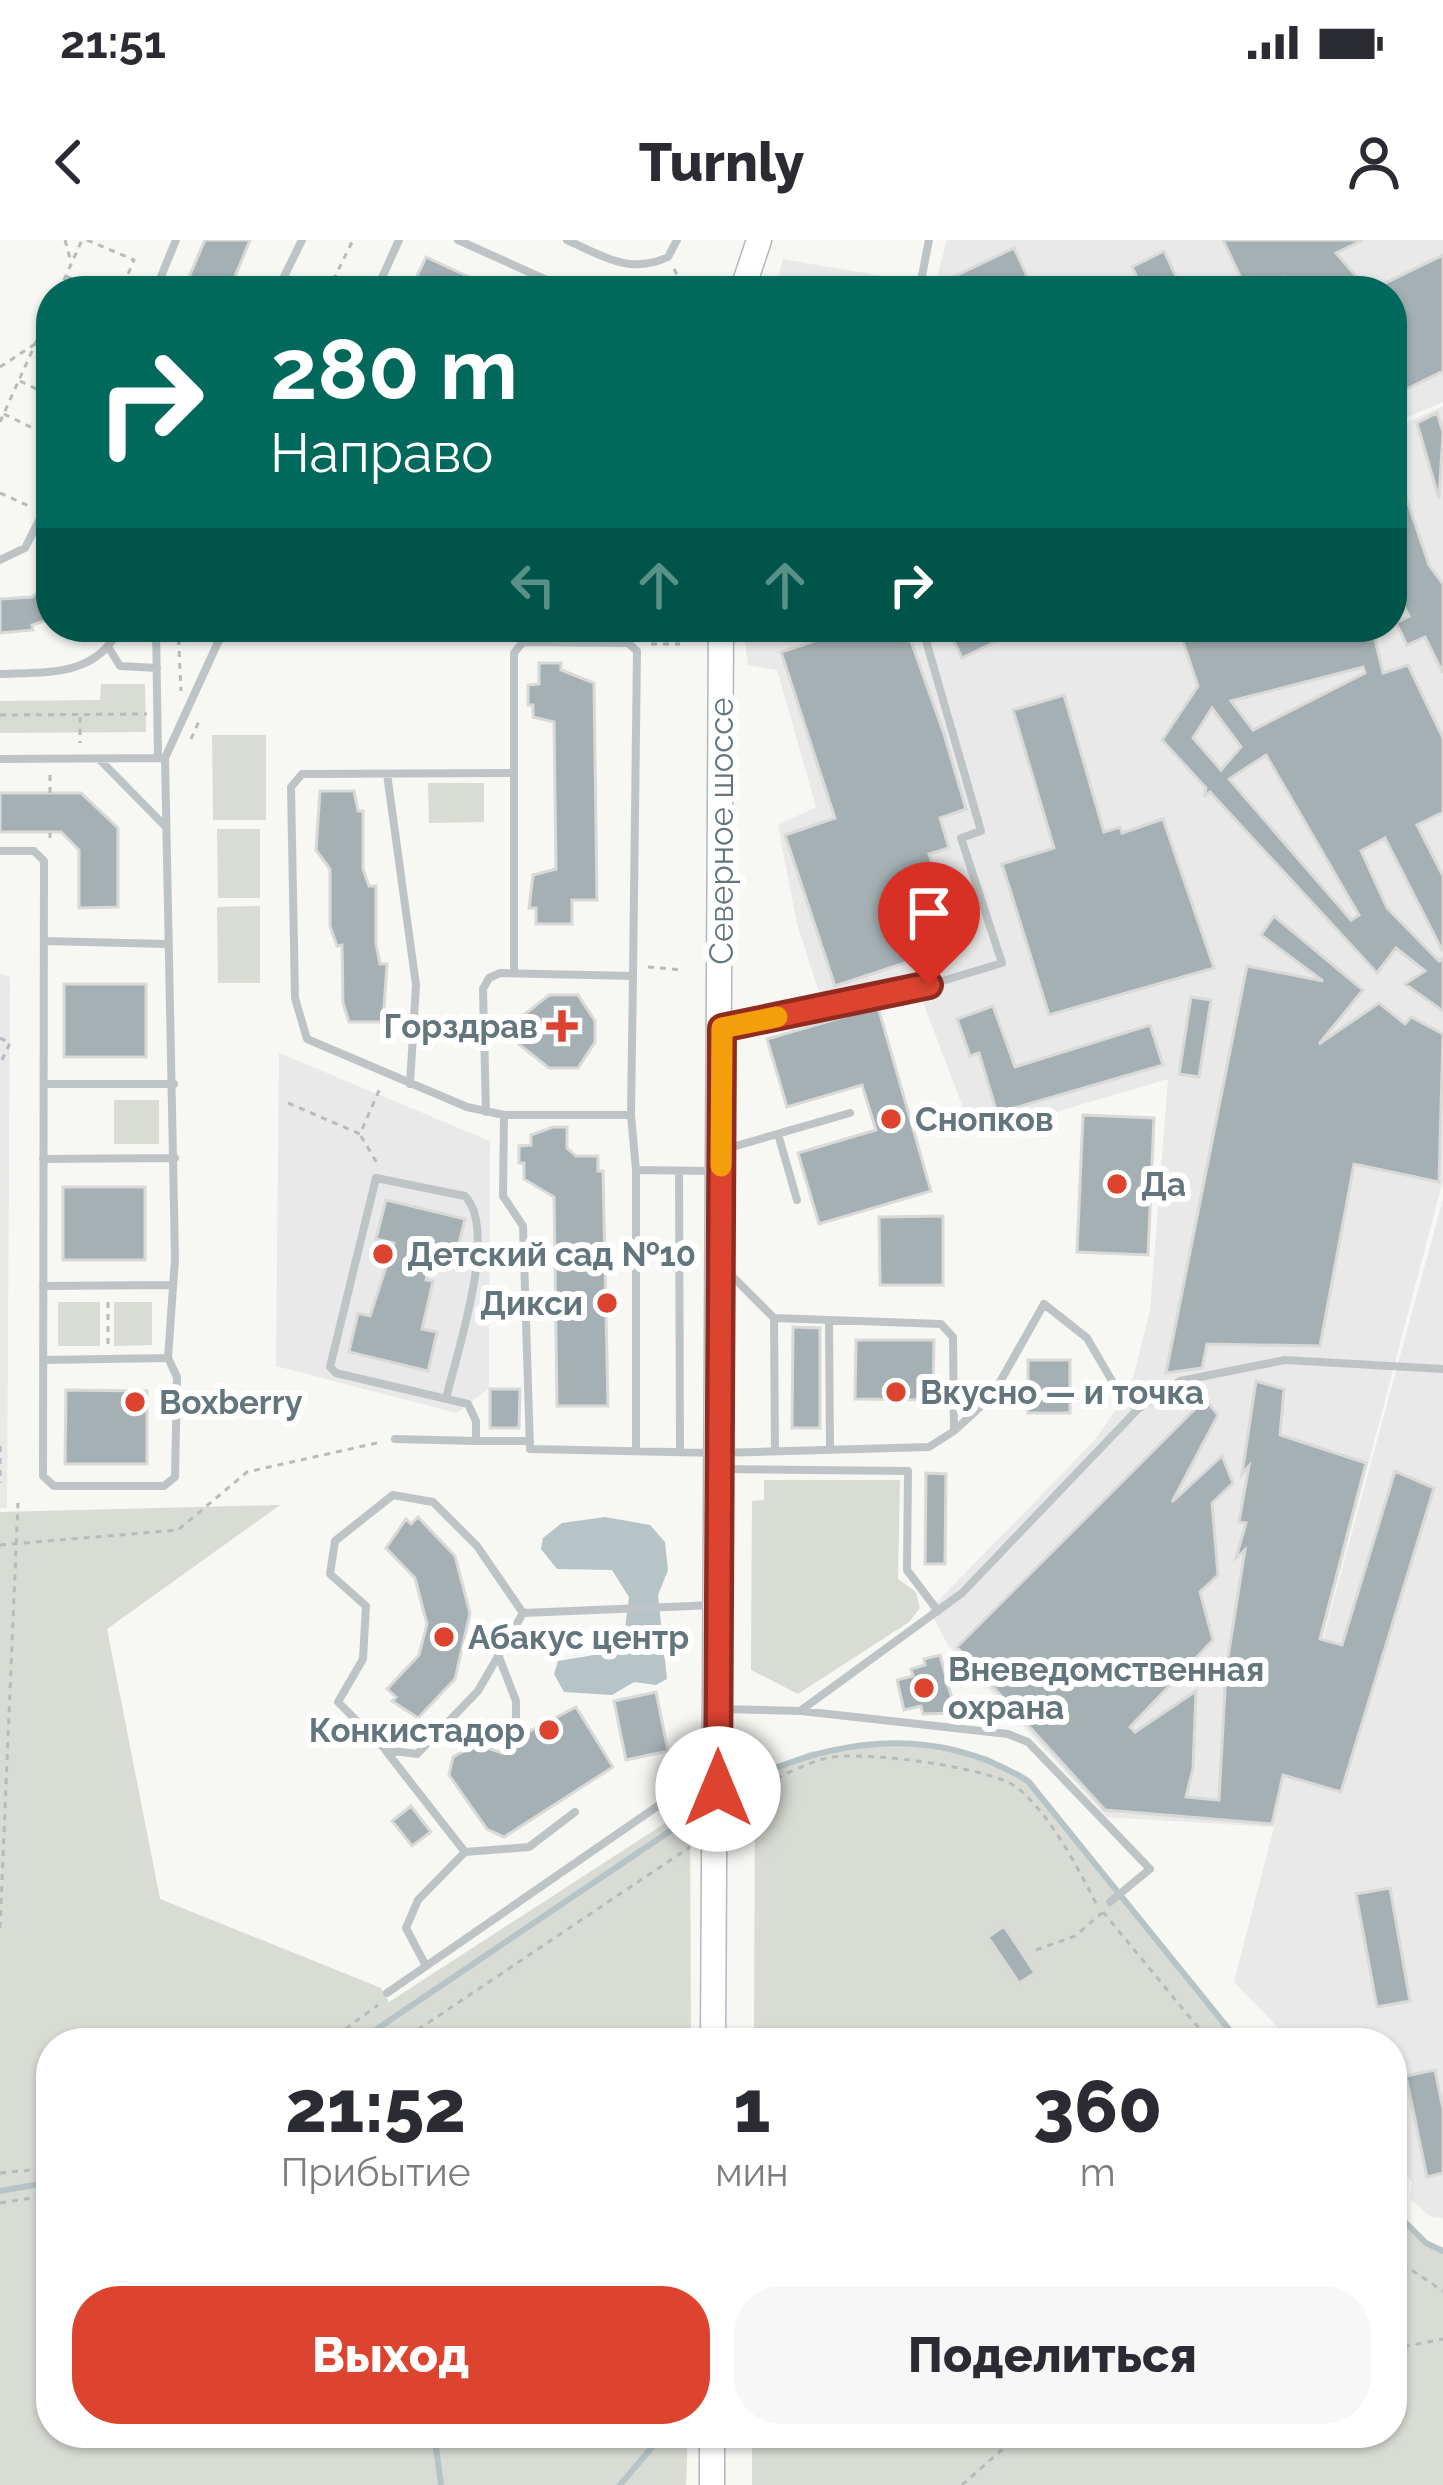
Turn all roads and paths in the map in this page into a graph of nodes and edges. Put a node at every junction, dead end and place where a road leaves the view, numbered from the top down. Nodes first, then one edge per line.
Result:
1 (65, 240) edge
2 (85, 240) edge
3 (176, 240) edge
4 (302, 240) edge
5 (353, 240) edge
6 (399, 240) edge
7 (458, 240) edge
8 (567, 240) edge
9 (677, 240) edge
10 (759, 240) edge
11 (929, 240) edge
12 (668, 257) junction
13 (71, 264) junction
14 (66, 276) edge
15 (127, 276) edge
16 (160, 276) edge
17 (286, 276) edge
18 (335, 276) edge
19 (383, 276) edge
20 (538, 276) edge
21 (678, 276) edge
22 (747, 276) edge
23 (922, 276) edge
24 (35, 344) joint
25 (0, 367) edge
26 (19, 380) junction
27 (36, 388) edge
28 (4, 414) junction
29 (0, 422) edge
30 (36, 430) edge
31 (0, 493) edge
32 (36, 510) edge
33 (36, 527) edge
34 (0, 560) edge
35 (113, 642) edge
36 (156, 642) edge
37 (179, 642) edge
38 (218, 642) edge
39 (721, 642) edge
40 (926, 642) edge
41 (680, 644) dead end
42 (633, 645) junction
43 (110, 650) junction
44 (157, 668) junction
45 (0, 674) edge
46 (173, 689) dead end
47 (148, 714) dead end
48 (80, 715) junction
49 (0, 716) edge
50 (199, 721) dead end
51 (191, 739) dead end
52 (80, 748) dead end
53 (98, 758) junction
54 (162, 758) junction
55 (0, 759) edge
56 (50, 769) dead end
57 (514, 773) junction
58 (387, 774) junction
59 (50, 793) dead end
60 (166, 827) junction
61 (0, 851) edge
62 (44, 941) junction
63 (166, 944) junction
64 (682, 970) dead end
65 (633, 971) junction
66 (514, 973) junction
67 (722, 1028) junction
68 (0, 1038) edge
69 (0, 1064) edge
70 (386, 1074) junction
71 (44, 1084) junction
72 (174, 1084) junction
73 (410, 1084) junction
74 (288, 1103) dead end
75 (486, 1112) junction
76 (850, 1113) dead end
77 (504, 1115) junction
78 (631, 1115) junction
79 (360, 1134) junction
80 (778, 1134) junction
81 (175, 1158) junction
82 (44, 1159) junction
83 (721, 1161) junction
84 (636, 1170) junction
85 (680, 1171) junction
86 (385, 1176) junction
87 (797, 1200) dead end
88 (720, 1264) junction
89 (170, 1285) junction
90 (44, 1286) junction
91 (109, 1298) dead end
92 (774, 1318) junction
93 (829, 1320) junction
94 (108, 1350) dead end
95 (168, 1358) junction
96 (44, 1360) junction
97 (1443, 1369) edge
98 (446, 1399) junction
99 (1138, 1409) junction
100 (954, 1431) junction
101 (395, 1439) joint
102 (476, 1441) junction
103 (527, 1442) junction
104 (0, 1446) edge
105 (636, 1450) junction
106 (830, 1450) junction
107 (680, 1451) junction
108 (776, 1452) junction
109 (719, 1461) junction
110 (0, 1483) edge
111 (18, 1503) dead end
112 (16, 1545) junction
113 (0, 1546) edge
114 (718, 1605) junction
115 (938, 1611) junction
116 (523, 1613) junction
117 (499, 1655) junction
118 (718, 1709) junction
119 (800, 1711) junction
120 (438, 1736) junction
121 (386, 1750) junction
122 (718, 1765) junction
123 (575, 1812) dead end
124 (717, 1813) junction
125 (690, 1847) dead end
126 (465, 1852) junction
127 (1110, 1902) joint
128 (1102, 1912) junction
129 (0, 1928) edge
130 (1036, 1950) dead end
131 (426, 1966) junction
132 (386, 1994) joint
133 (348, 2028) edge
134 (420, 2028) edge
135 (712, 2028) edge
136 (1198, 2028) edge
137 (36, 2169) edge
138 (0, 2173) edge
139 (36, 2197) edge
140 (0, 2203) edge
141 (1407, 2267) edge
142 (1443, 2291) edge
143 (1443, 2339) edge
144 (1407, 2346) edge
145 (712, 2448) edge
146 (1004, 2448) edge
147 (712, 2485) edge
148 (962, 2485) edge

1 - 13 path
2 - 13 path
2 - 15 path
3 - 16 lane
4 - 17 lane
5 - 18 path
6 - 19 lane
7 - 20 lane
8 - 12 lane
9 - 12 lane
10 - 22 main road
11 - 23 lane
12 - 21 path
13 - 14 path
24 - 25 path
24 - 26 path
26 - 27 path
26 - 28 path
28 - 29 path
28 - 30 path
31 - 32 path
33 - 34 lane
35 - 43 lane
36 - 44 lane
37 - 46 path
38 - 54 lane
39 - 67 main road, Северное шоссе
40 - 67 lane
41 - 42 path
42 - 57 lane
42 - 65 lane
43 - 44 lane
43 - 45 lane
44 - 54 lane
47 - 48 path
48 - 49 path
48 - 52 path
50 - 51 path
53 - 54 lane
53 - 55 lane
53 - 60 lane
54 - 60 lane
56 - 59 path
57 - 58 lane
57 - 66 lane
58 - 70 lane
58 - 73 lane
60 - 63 lane
61 - 62 lane
62 - 63 lane
62 - 71 lane
63 - 72 lane
64 - 65 path
65 - 66 lane
65 - 78 lane
66 - 75 lane
67 - 83 main road, Северное шоссе
68 - 69 path
70 - 73 lane
70 - 79 path
71 - 72 lane
71 - 82 lane
72 - 81 lane
73 - 75 lane
74 - 79 path
75 - 77 lane
76 - 80 lane
77 - 78 lane
77 - 103 lane
78 - 84 lane
79 - 86 path
80 - 83 lane
80 - 87 lane
81 - 82 lane
81 - 89 lane
82 - 90 lane
83 - 85 lane
83 - 88 main road, Северное шоссе
84 - 85 lane
84 - 105 lane
85 - 107 lane
86 - 98 lane
86 - 98 lane
88 - 92 lane
88 - 109 main road, Северное шоссе
89 - 90 lane
89 - 95 lane
90 - 96 lane
91 - 94 path
92 - 93 lane
92 - 108 lane
93 - 100 lane
93 - 106 lane
95 - 96 lane
95 - 96 lane
97 - 99 lane
98 - 102 lane
99 - 100 lane
99 - 115 lane
100 - 106 lane
101 - 102 lane
101 - 112 path
102 - 103 lane
103 - 105 lane
104 - 110 path
105 - 107 lane
106 - 108 lane
107 - 109 lane
108 - 109 lane
109 - 114 main road, Северное шоссе
109 - 115 lane
111 - 112 path
112 - 113 path
112 - 129 path
114 - 116 lane
114 - 118 main road, Северное шоссе
115 - 119 lane
116 - 117 lane
116 - 121 lane
117 - 120 lane
117 - 120 lane
118 - 119 lane
118 - 122 main road, Северное шоссе
119 - 127 lane
120 - 121 lane
121 - 126 lane
122 - 124 main road, Северное шоссе
122 - 131 lane
123 - 126 lane
124 - 128 path
124 - 135 main road, Северное шоссе
125 - 134 path
126 - 131 lane
127 - 128 path
128 - 130 path
128 - 136 path
131 - 132 lane
132 - 133 path
137 - 138 path
139 - 140 path
141 - 142 path
143 - 144 path
145 - 147 main road
146 - 148 path

